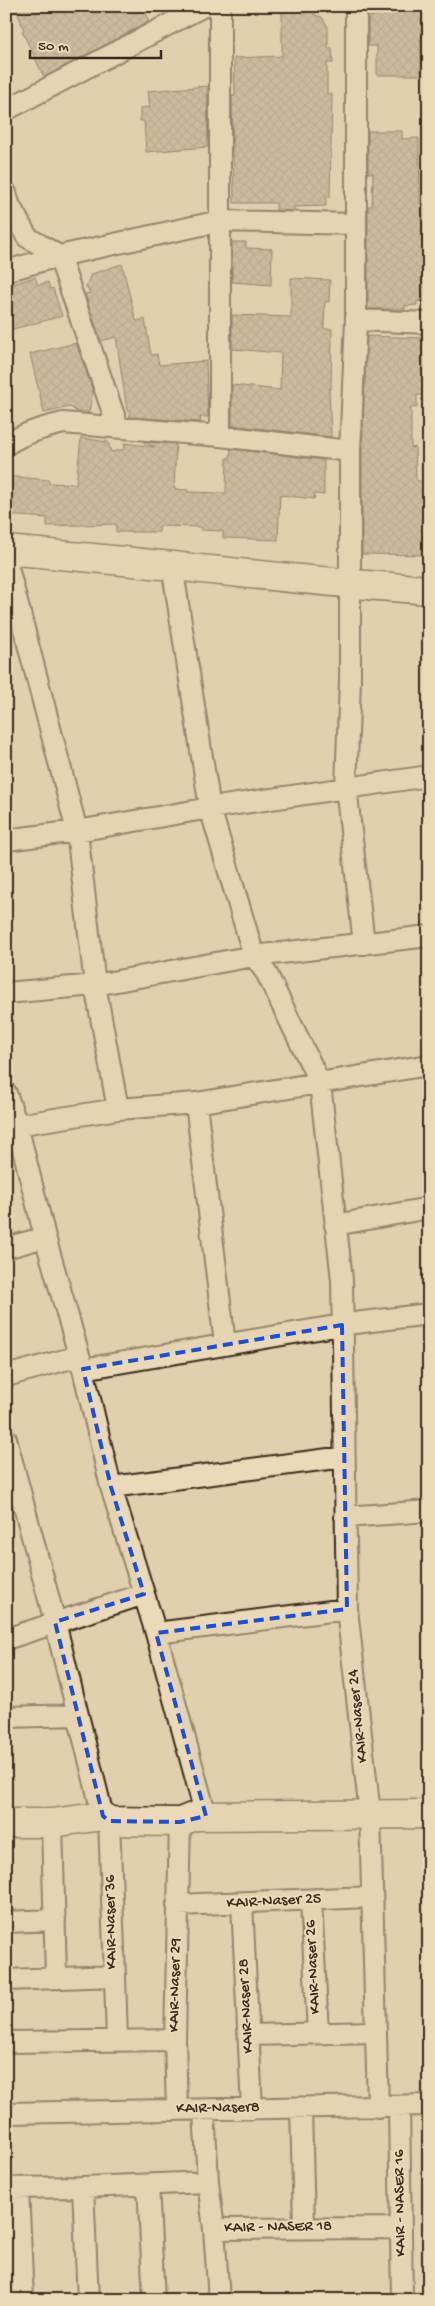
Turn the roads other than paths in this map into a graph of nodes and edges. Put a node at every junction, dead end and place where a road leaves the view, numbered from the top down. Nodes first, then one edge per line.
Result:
1 (204, 6) edge
2 (220, 6) edge
3 (356, 6) edge
4 (6, 110) edge
5 (6, 193) edge
6 (220, 220) junction
7 (356, 224) junction
8 (59, 256) junction
9 (6, 271) edge
10 (356, 320) junction
11 (429, 323) edge
12 (118, 427) junction
13 (220, 436) junction
14 (6, 444) edge
15 (350, 452) junction
16 (6, 550) edge
17 (6, 560) edge
18 (172, 565) junction
19 (350, 584) junction
20 (429, 590) edge
21 (429, 776) edge
22 (346, 787) junction
23 (210, 808) junction
24 (77, 830) junction
25 (6, 840) edge
26 (429, 936) edge
27 (364, 944) junction
28 (254, 956) junction
29 (96, 985) junction
30 (6, 993) edge
31 (429, 1065) edge
32 (320, 1083) junction
33 (6, 1093) edge
34 (196, 1102) junction
35 (118, 1109) junction
36 (12, 1118) edge
37 (429, 1208) edge
38 (335, 1225) junction
39 (45, 1237) junction
40 (6, 1248) edge
41 (429, 1314) edge
42 (342, 1325) junction
43 (225, 1344) junction
44 (81, 1362) junction
45 (8, 1369) edge
46 (6, 1439) edge
47 (344, 1457) junction
48 (112, 1487) junction
49 (429, 1511) edge
50 (345, 1517) junction
51 (144, 1594) junction
52 (347, 1609) junction
53 (55, 1622) junction
54 (156, 1633) junction
55 (6, 1640) edge
56 (78, 1715) junction
57 (6, 1717) edge
58 (370, 1814) junction
59 (429, 1814) edge
60 (106, 1819) junction
61 (193, 1819) junction
62 (6, 1823) edge
63 (52, 1823) junction
64 (370, 1897) junction
65 (310, 1900) junction
66 (242, 1903) junction
67 (177, 1906) junction
68 (55, 1920) junction
69 (6, 1922) edge
70 (115, 1976) junction
71 (56, 1978) junction
72 (6, 1980) edge
73 (374, 2032) junction
74 (318, 2034) junction
75 (249, 2036) junction
76 (175, 2040) junction
77 (117, 2041) junction
78 (6, 2042) edge
79 (429, 2104) edge
80 (399, 2106) junction
81 (378, 2107) junction
82 (301, 2108) junction
83 (252, 2109) junction
84 (177, 2110) junction
85 (204, 2110) junction
86 (6, 2113) edge
87 (208, 2182) junction
88 (148, 2185) junction
89 (83, 2187) junction
90 (12, 2188) edge
91 (304, 2227) junction
92 (401, 2228) junction
93 (214, 2229) junction
94 (23, 2300) edge
95 (88, 2300) edge
96 (154, 2300) edge
97 (219, 2300) edge
98 (402, 2300) edge

1 - 4 street
2 - 6 street
3 - 7 street
5 - 8 street
6 - 7 street
6 - 8 street
6 - 13 street
7 - 10 street
8 - 9 street
8 - 12 street
10 - 11 street
10 - 15 street
12 - 13 street
12 - 14 street
13 - 15 street
15 - 19 street
16 - 18 street
17 - 24 street
18 - 19 street
18 - 23 street, KAIR-Naser 24
19 - 20 street
19 - 22 street
21 - 22 street
22 - 23 street
22 - 27 street
23 - 24 street
23 - 28 street, KAIR-Naser 24
24 - 25 street
24 - 29 street
26 - 27 street
27 - 28 street
28 - 29 street
28 - 32 street, KAIR-Naser 24
29 - 30 street
29 - 35 street
31 - 32 street
32 - 34 street
32 - 38 street, KAIR-Naser 24
33 - 36 street, KAIR-Naser 29
34 - 35 street
34 - 43 street
35 - 36 street
36 - 39 street, KAIR-Naser 29
37 - 38 street
38 - 42 street, KAIR-Naser 24
39 - 40 street
39 - 44 street, KAIR-Naser 29
41 - 42 street
42 - 43 street
42 - 47 street, KAIR-Naser 24
43 - 44 street
44 - 45 street
44 - 48 street, KAIR-Naser 29
46 - 53 street, KAIR-Naser 36
47 - 48 street
47 - 50 street, KAIR-Naser 24
48 - 51 street, KAIR-Naser 29
49 - 50 street
50 - 52 street, KAIR-Naser 24
51 - 53 street
51 - 54 street, KAIR-Naser 29
52 - 54 street
52 - 58 street, KAIR-Naser 24
53 - 55 street
53 - 56 street, KAIR-Naser 36
54 - 61 street, KAIR-Naser 29
56 - 57 street
56 - 60 street, KAIR-Naser 36
58 - 59 street
58 - 61 street
58 - 64 street, KAIR-Naser 24
60 - 61 street
60 - 63 street
60 - 70 street, KAIR-Naser 36
61 - 67 street, KAIR-Naser 29
62 - 63 street
63 - 68 street
64 - 65 street, KAIR-Naser 25
64 - 73 street, KAIR-Naser 24
65 - 66 street, KAIR-Naser 25
65 - 74 street, KAIR-Naser 26
66 - 67 street, KAIR-Naser 25
66 - 75 street, KAIR-Naser 28
67 - 76 street, KAIR-Naser 29
68 - 69 street
68 - 71 street
70 - 71 street, KAIR-Naser 36
70 - 77 street
71 - 72 street, KAIR-Naser 36
73 - 74 street
73 - 81 street, KAIR-Naser 24
74 - 75 street
75 - 83 street, KAIR-Naser 28
76 - 77 street, KAIR-Naser 29
76 - 84 street
77 - 78 street, KAIR-Naser 29
79 - 80 street, KAIR-Naser8
80 - 81 street, KAIR-Naser8
80 - 92 street, KAIR - NASER 16
81 - 82 street, KAIR-Naser8
82 - 83 street, KAIR-Naser8
82 - 91 street
83 - 85 street, KAIR-Naser8
84 - 85 street, KAIR-Naser8
84 - 86 street, KAIR-Naser8
85 - 87 street, KAIR - NASER 18
87 - 88 street
87 - 93 street, KAIR - NASER 18
88 - 89 street
88 - 96 street
89 - 90 street
89 - 95 street
90 - 94 street
91 - 92 street, KAIR - NASER 18
91 - 93 street, KAIR - NASER 18
92 - 98 street, KAIR - NASER 16
93 - 97 street

